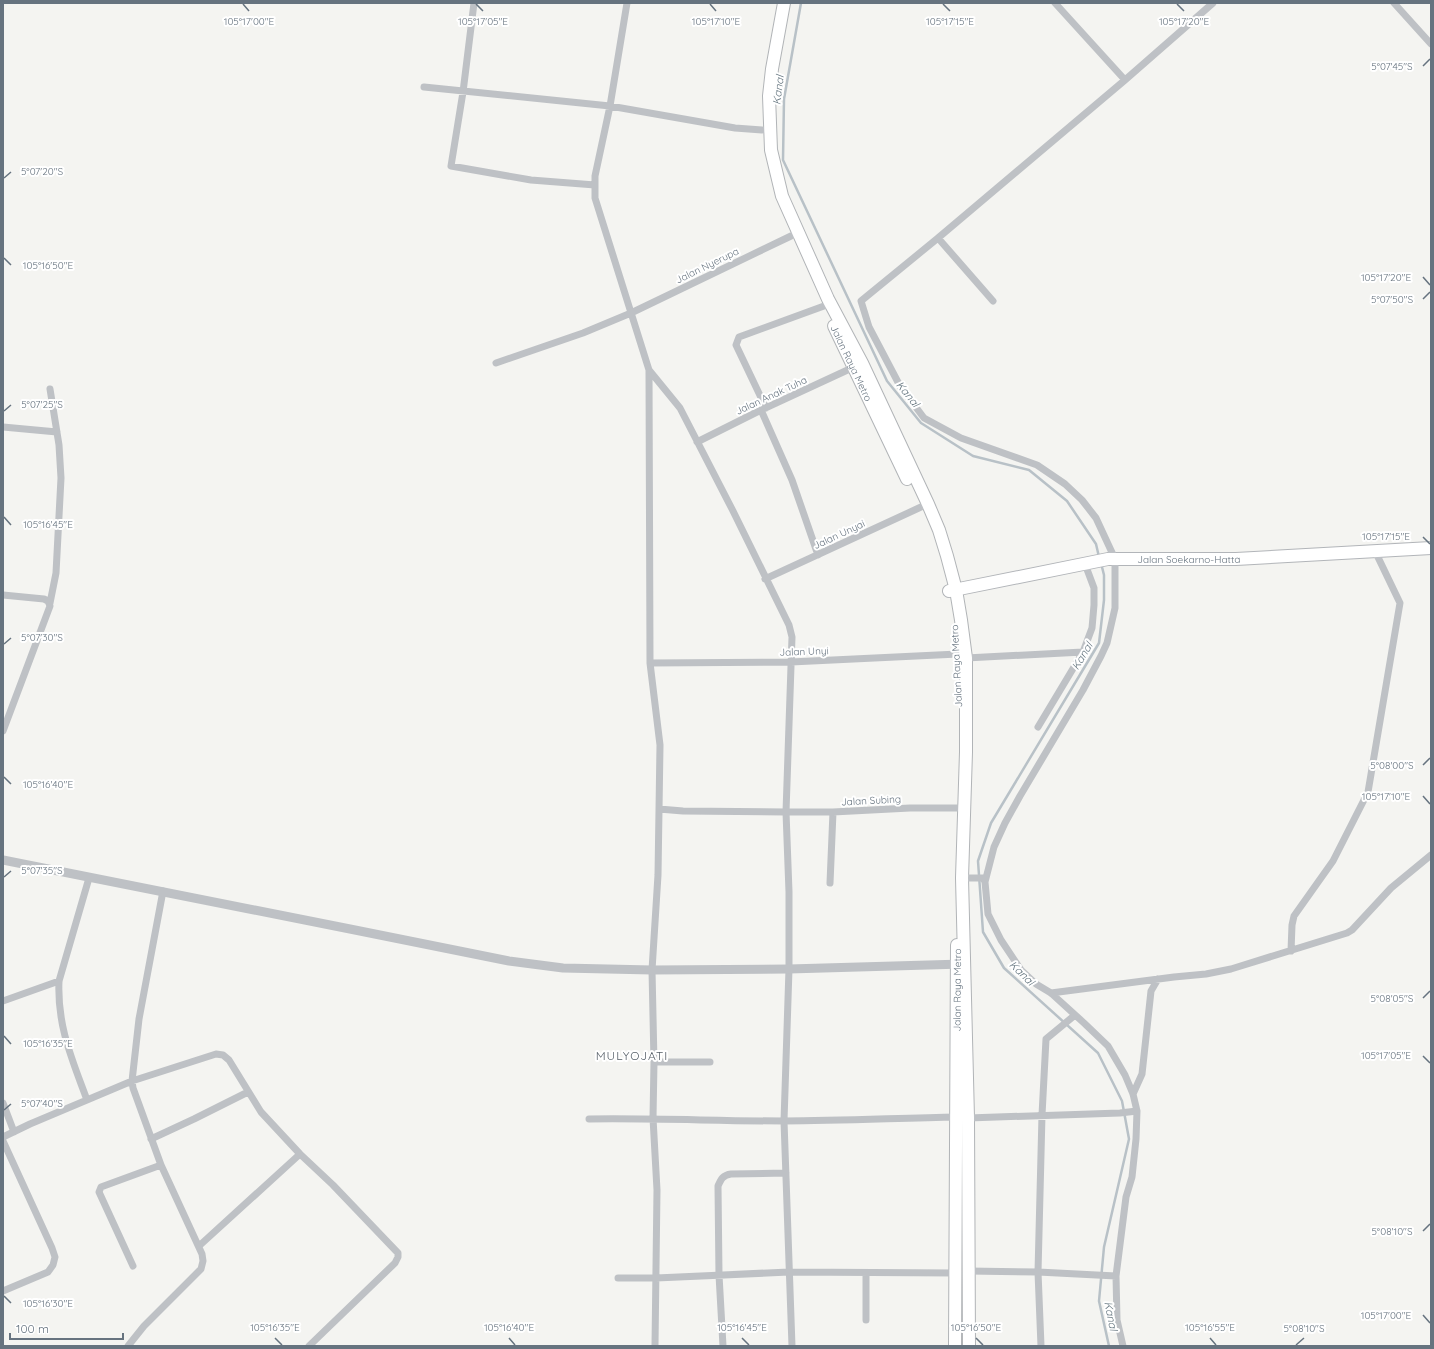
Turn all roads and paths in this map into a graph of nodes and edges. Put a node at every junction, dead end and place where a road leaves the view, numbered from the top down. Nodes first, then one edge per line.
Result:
1 (474, 3) edge
2 (628, 3) edge
3 (777, 3) edge
4 (784, 3) edge
5 (1055, 3) edge
6 (1214, 3) edge
7 (1394, 3) edge
8 (1431, 44) edge
9 (1125, 80) junction
10 (424, 87) dead end
11 (463, 92) junction
12 (610, 106) junction
13 (762, 130) junction
14 (595, 185) junction
15 (791, 236) junction
16 (938, 238) junction
17 (992, 301) dead end
18 (824, 306) junction
19 (631, 313) junction
20 (496, 363) dead end
21 (854, 367) junction
22 (649, 370) junction
23 (50, 389) dead end
24 (764, 409) junction
25 (3, 427) edge
26 (57, 432) junction
27 (697, 442) junction
28 (921, 508) junction
29 (1431, 548) edge
30 (1375, 551) junction
31 (818, 555) junction
32 (1112, 559) junction
33 (1088, 563) junction
34 (765, 579) junction
35 (952, 590) junction
36 (3, 595) edge
37 (50, 603) junction
38 (1083, 652) junction
39 (962, 656) junction
40 (791, 662) junction
41 (650, 663) junction
42 (1038, 728) dead end
43 (3, 731) edge
44 (957, 808) junction
45 (660, 809) junction
46 (786, 812) junction
47 (833, 812) junction
48 (1431, 855) edge
49 (3, 860) edge
50 (90, 878) junction
51 (964, 878) junction
52 (983, 880) junction
53 (830, 882) dead end
54 (163, 891) junction
55 (1291, 951) junction
56 (961, 964) junction
57 (789, 969) junction
58 (652, 970) junction
59 (1158, 979) junction
60 (59, 981) junction
61 (1051, 993) junction
62 (3, 1001) edge
63 (1073, 1017) junction
64 (654, 1062) junction
65 (710, 1062) dead end
66 (132, 1081) junction
67 (248, 1092) junction
68 (1133, 1094) junction
69 (87, 1100) junction
70 (3, 1103) edge
71 (1134, 1112) junction
72 (1042, 1115) junction
73 (653, 1118) junction
74 (962, 1118) junction
75 (589, 1119) dead end
76 (784, 1121) junction
77 (14, 1132) junction
78 (3, 1137) edge
79 (151, 1139) junction
80 (3, 1141) edge
81 (300, 1154) junction
82 (161, 1165) junction
83 (786, 1173) junction
84 (199, 1246) junction
85 (133, 1266) dead end
86 (968, 1271) junction
87 (789, 1272) junction
88 (1038, 1272) junction
89 (866, 1273) junction
90 (955, 1273) junction
91 (719, 1275) junction
92 (1114, 1276) junction
93 (618, 1278) dead end
94 (656, 1278) junction
95 (3, 1291) edge
96 (866, 1320) dead end
97 (128, 1346) edge
98 (309, 1346) edge
99 (655, 1346) edge
100 (723, 1346) edge
101 (792, 1346) edge
102 (955, 1346) edge
103 (969, 1346) edge
104 (1041, 1346) edge
105 (1123, 1346) edge

1 - 11 street
2 - 12 street
3 - 13 main road, Jalan Raya Metro
4 - 35 main road
5 - 9 street
6 - 9 street
7 - 8 street
9 - 16 street
10 - 11 street
11 - 12 street
11 - 14 street
12 - 13 street
12 - 14 street
13 - 15 main road, Jalan Raya Metro
14 - 19 street
15 - 18 main road, Jalan Raya Metro
15 - 19 street, Jalan Nyerupa
16 - 17 street
16 - 32 street
18 - 21 main road, Jalan Raya Metro
18 - 24 street
19 - 20 street, Jalan Nyerupa
19 - 22 street
21 - 24 street, Jalan Anak Tuha
21 - 28 main road, Jalan Raya Metro
22 - 27 street
22 - 41 street
23 - 26 street
24 - 27 street, Jalan Anak Tuha
24 - 31 street
25 - 26 street
26 - 37 street
27 - 34 street
28 - 31 street, Jalan Unyai
28 - 35 main road, Jalan Raya Metro
29 - 30 main road, Jalan Soekarno-Hatta
30 - 32 main road, Jalan Soekarno-Hatta
30 - 55 street
31 - 34 street, Jalan Unyai
32 - 33 main road, Jalan Soekarno-Hatta
32 - 52 street
33 - 35 main road, Jalan Soekarno-Hatta
33 - 38 street
34 - 40 street
35 - 39 main road
36 - 37 street
37 - 43 street
38 - 39 street, Jalan Unyi
38 - 42 street
39 - 40 street, Jalan Unyi
39 - 44 main road, Jalan Raya Metro
39 - 51 main road
40 - 41 street, Jalan Unyi
40 - 46 street
41 - 45 street
44 - 47 street, Jalan Subing
44 - 56 main road, Jalan Raya Metro
45 - 46 street, Jalan Subing
45 - 58 street
46 - 47 street, Jalan Subing
46 - 57 street
47 - 53 street
48 - 55 street
49 - 50 street
50 - 54 street
50 - 60 street
51 - 52 street
51 - 56 main road
52 - 61 street
54 - 58 street
54 - 66 street
55 - 59 street
56 - 57 street
56 - 74 main road
57 - 58 street
57 - 76 street
58 - 64 street
59 - 61 street
59 - 68 street
60 - 62 street
60 - 69 street
61 - 63 street
63 - 68 street
63 - 72 street
64 - 65 street
64 - 73 street
66 - 67 street
66 - 69 street
66 - 79 street
67 - 79 street
67 - 81 street
68 - 71 street
69 - 77 street
70 - 77 street
71 - 72 street
71 - 92 street
72 - 74 street
72 - 88 street
73 - 75 street
73 - 76 street
73 - 94 street
74 - 76 street
74 - 86 main road
74 - 90 main road
76 - 83 street
77 - 78 street
79 - 82 street
80 - 95 street
81 - 84 street
81 - 98 street
82 - 84 street
82 - 85 street
83 - 87 street
83 - 91 street
84 - 97 street
86 - 88 street
86 - 103 main road
87 - 89 street
87 - 91 street
87 - 101 street
88 - 92 street
88 - 104 street
89 - 90 street
89 - 96 street
90 - 102 main road
91 - 94 street
91 - 100 street
92 - 105 street
93 - 94 street
94 - 99 street

